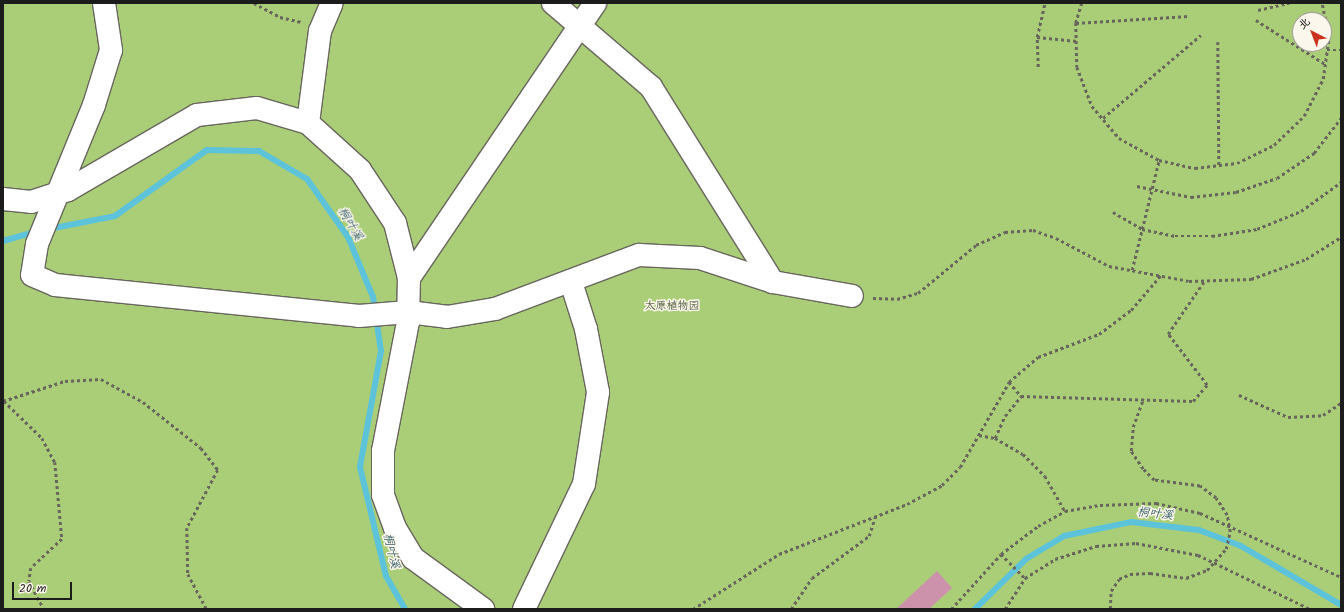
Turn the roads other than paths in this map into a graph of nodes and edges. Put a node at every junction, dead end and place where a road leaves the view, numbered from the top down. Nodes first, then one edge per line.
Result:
1 (104, 3) edge
2 (332, 3) edge
3 (553, 3) edge
4 (595, 3) edge
5 (581, 24) junction
6 (308, 123) junction
7 (58, 193) junction
8 (3, 199) edge
9 (409, 278) junction
10 (571, 282) junction
11 (772, 282) junction
12 (852, 296) road end
13 (401, 313) junction
14 (483, 609) edge
15 (524, 609) edge

1 - 7 lane
2 - 6 lane
3 - 5 lane
4 - 5 lane
5 - 9 lane
5 - 11 lane
6 - 7 lane
6 - 9 lane
7 - 8 lane
7 - 13 lane
9 - 13 lane
10 - 11 lane
10 - 13 lane
10 - 15 lane
11 - 12 lane
13 - 14 lane

